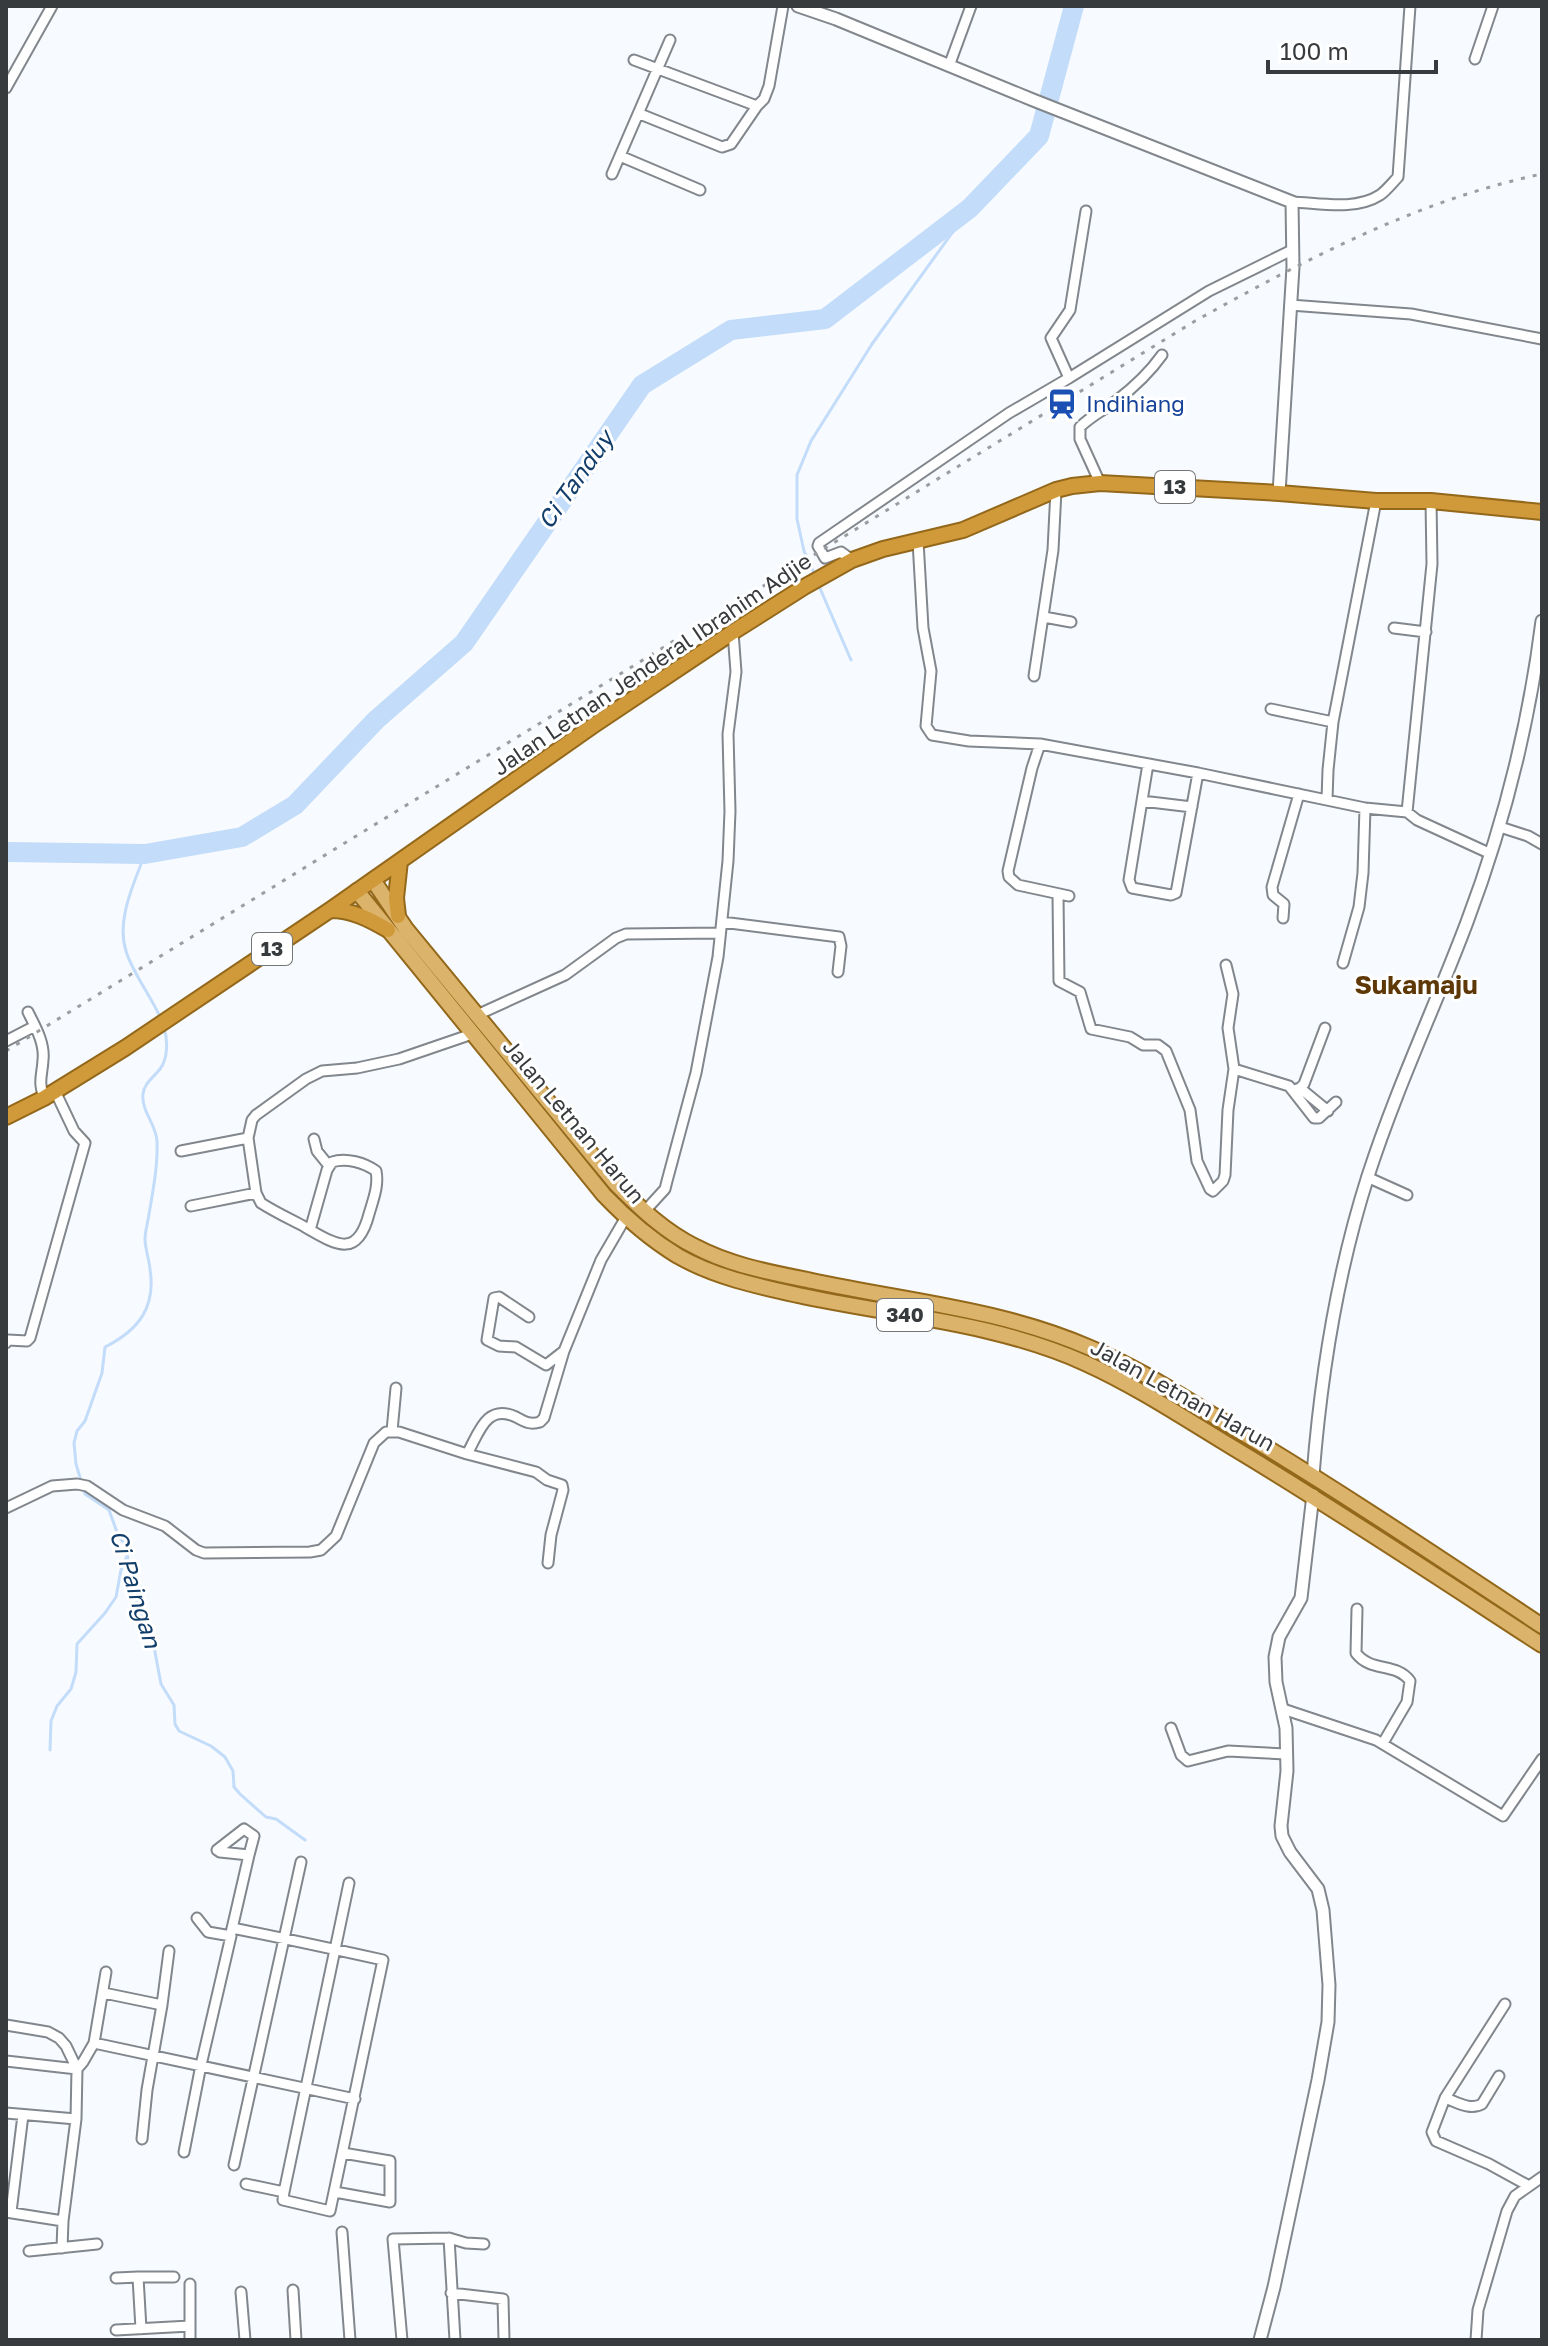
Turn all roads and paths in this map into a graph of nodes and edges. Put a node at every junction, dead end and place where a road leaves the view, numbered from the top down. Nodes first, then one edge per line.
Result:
1 (52, 6) edge
2 (783, 6) edge
3 (798, 6) edge
4 (971, 6) edge
5 (1410, 6) edge
6 (1493, 6) edge
7 (670, 40) dead end
8 (1475, 59) dead end
9 (634, 60) dead end
10 (949, 66) junction
11 (657, 67) junction
12 (6, 88) edge
13 (757, 106) junction
14 (640, 114) junction
15 (620, 156) junction
16 (612, 174) dead end
17 (700, 190) dead end
18 (1292, 202) junction
19 (1086, 211) dead end
20 (1292, 250) junction
21 (1290, 305) junction
22 (1542, 339) edge
23 (1162, 355) dead end
24 (1069, 378) junction
25 (1100, 483) junction
26 (1056, 490) junction
27 (1279, 493) junction
28 (1376, 501) junction
29 (1431, 501) junction
30 (1542, 512) edge
31 (918, 541) junction
32 (852, 560) junction
33 (1044, 617) junction
34 (1542, 621) edge
35 (1071, 622) dead end
36 (1394, 628) dead end
37 (733, 632) junction
38 (1426, 632) junction
39 (1034, 676) dead end
40 (1271, 709) dead end
41 (1333, 722) junction
42 (1040, 744) junction
43 (1148, 764) junction
44 (1198, 773) junction
45 (1299, 794) junction
46 (1327, 800) junction
47 (1142, 801) junction
48 (1192, 807) junction
49 (1365, 808) junction
50 (1407, 812) junction
51 (1500, 827) junction
52 (1542, 844) edge
53 (1491, 854) junction
54 (400, 861) junction
55 (373, 880) junction
56 (357, 891) junction
57 (330, 910) junction
58 (398, 916) junction
59 (1283, 918) dead end
60 (721, 927) junction
61 (388, 930) junction
62 (1343, 963) dead end
63 (1226, 965) dead end
64 (838, 972) dead end
65 (28, 1012) dead end
66 (477, 1015) junction
67 (35, 1026) junction
68 (1325, 1028) dead end
69 (472, 1034) junction
70 (6, 1041) edge
71 (1234, 1069) junction
72 (1297, 1089) junction
73 (49, 1094) junction
74 (1336, 1102) dead end
75 (6, 1117) edge
76 (248, 1138) junction
77 (314, 1139) dead end
78 (588, 1150) junction
79 (181, 1151) dead end
80 (575, 1159) junction
81 (329, 1166) junction
82 (1367, 1177) junction
83 (256, 1193) junction
84 (1407, 1195) dead end
85 (191, 1206) dead end
86 (644, 1212) junction
87 (626, 1217) junction
88 (310, 1230) junction
89 (529, 1317) dead end
90 (6, 1343) edge
91 (564, 1351) junction
92 (1102, 1353) junction
93 (1096, 1368) junction
94 (396, 1388) dead end
95 (392, 1431) junction
96 (467, 1454) junction
97 (1313, 1475) junction
98 (1313, 1495) junction
99 (6, 1508) edge
100 (548, 1563) dead end
101 (1357, 1609) dead end
102 (1542, 1626) edge
103 (1542, 1645) edge
104 (1283, 1709) junction
105 (1171, 1728) dead end
106 (1383, 1743) junction
107 (1286, 1754) junction
108 (1542, 1759) edge
109 (249, 1855) dead end
110 (301, 1862) dead end
111 (349, 1883) dead end
112 (197, 1918) dead end
113 (232, 1932) junction
114 (284, 1938) junction
115 (336, 1950) junction
116 (169, 1951) dead end
117 (106, 1972) dead end
118 (104, 1993) junction
119 (1505, 2004) dead end
120 (162, 2005) junction
121 (6, 2025) edge
122 (94, 2043) junction
123 (154, 2055) junction
124 (6, 2061) edge
125 (201, 2065) junction
126 (77, 2069) junction
127 (1499, 2076) dead end
128 (254, 2077) junction
129 (306, 2089) junction
130 (1445, 2098) junction
131 (355, 2099) junction
132 (6, 2113) edge
133 (23, 2115) junction
134 (76, 2119) junction
135 (142, 2139) dead end
136 (184, 2152) dead end
137 (343, 2153) junction
138 (234, 2165) dead end
139 (1542, 2177) edge
140 (246, 2184) dead end
141 (1529, 2186) junction
142 (284, 2192) junction
143 (335, 2192) junction
144 (9, 2212) edge
145 (63, 2221) junction
146 (342, 2232) dead end
147 (449, 2238) junction
148 (97, 2244) dead end
149 (484, 2244) dead end
150 (62, 2248) junction
151 (29, 2251) dead end
152 (138, 2277) junction
153 (174, 2277) dead end
154 (116, 2278) dead end
155 (190, 2284) dead end
156 (293, 2290) dead end
157 (241, 2292) dead end
158 (451, 2293) junction
159 (190, 2326) junction
160 (141, 2329) junction
161 (116, 2330) dead end
162 (190, 2340) edge
163 (245, 2340) edge
164 (296, 2340) edge
165 (350, 2340) edge
166 (402, 2340) edge
167 (455, 2340) edge
168 (504, 2340) edge
169 (1260, 2340) edge
170 (1476, 2340) edge

1 - 12 street
2 - 13 street
3 - 10 street
4 - 10 street
5 - 18 street
6 - 8 street
7 - 11 street
9 - 11 street
10 - 18 street
11 - 13 street
11 - 14 street
13 - 14 street
14 - 15 street
15 - 16 street
15 - 17 street
18 - 20 street
19 - 24 street
20 - 21 street
20 - 24 street
21 - 22 street
21 - 27 street
23 - 25 street
24 - 32 street
25 - 26 highway, Jalan Letnan Jenderal Ibrahim Adjie / 13
25 - 27 highway, Jalan Letnan Jenderal Ibrahim Adjie / 13
26 - 31 highway, Jalan Letnan Jenderal Ibrahim Adjie / 13
26 - 33 street
27 - 28 highway, Jalan Letnan Jenderal Ibrahim Adjie / 13
28 - 29 highway, Jalan Letnan Jenderal Ibrahim Adjie / 13
28 - 41 street
29 - 30 highway, Jalan Letnan Jenderal Ibrahim Adjie / 13
29 - 38 street
31 - 32 highway, Jalan Letnan Jenderal Ibrahim Adjie / 13
31 - 42 street
32 - 37 highway, Jalan Letnan Jenderal Ibrahim Adjie / 13
33 - 35 street
33 - 39 street
34 - 51 street
36 - 38 street
37 - 54 highway, Jalan Letnan Jenderal Ibrahim Adjie / 13
37 - 60 street
38 - 50 street
40 - 41 street
41 - 46 street
42 - 43 street
42 - 71 street
43 - 44 street
43 - 47 street
44 - 45 street
44 - 48 street
45 - 46 street
45 - 59 street
46 - 49 street
47 - 48 street
47 - 48 street
49 - 50 street
49 - 62 street
50 - 53 street
51 - 52 street
51 - 53 street
53 - 82 street
54 - 55 highway, Jalan Letnan Jenderal Ibrahim Adjie / 13
54 - 58 highway
55 - 56 highway, 13
55 - 58 main road, Jalan Letnan Harun / 340
56 - 57 highway, 13
56 - 61 main road, Jalan Letnan Harun / 340
57 - 61 highway
57 - 73 highway, 13
58 - 66 main road, Jalan Letnan Harun / 340
60 - 64 street
60 - 66 street
60 - 86 street
61 - 69 main road, Jalan Letnan Harun / 340
63 - 71 street
65 - 67 street
66 - 78 main road, Jalan Letnan Harun / 340
67 - 70 street
67 - 73 street
68 - 72 street
69 - 76 street
69 - 80 main road, Jalan Letnan Harun / 340
71 - 72 street
72 - 74 street
73 - 75 highway, 13
73 - 90 street
76 - 79 street
76 - 83 street
77 - 81 street
78 - 80 main road
78 - 86 main road, Jalan Letnan Harun / 340
80 - 87 main road, Jalan Letnan Harun / 340
81 - 88 street
81 - 88 street
82 - 84 street
82 - 97 street
83 - 85 street
83 - 88 street
86 - 92 main road, Jalan Letnan Harun / 340
87 - 91 street
87 - 93 main road, Jalan Letnan Harun / 340
89 - 91 street
91 - 96 street
92 - 93 main road
92 - 97 main road, Jalan Letnan Harun / 340
93 - 98 main road, Jalan Letnan Harun / 340
94 - 95 street
95 - 96 street
95 - 99 street
96 - 100 street
97 - 102 main road, Jalan Letnan Harun / 340
98 - 103 main road, Jalan Letnan Harun / 340
98 - 104 street
101 - 106 street
104 - 106 street
104 - 107 street
105 - 107 street
106 - 108 street
107 - 169 street
109 - 113 street
110 - 114 street
111 - 115 street
112 - 113 street
113 - 114 street
113 - 125 street
114 - 115 street
114 - 128 street
115 - 129 street
115 - 131 street
116 - 120 street
117 - 118 street
118 - 120 street
118 - 122 street
119 - 130 street
120 - 123 street
121 - 126 street
122 - 123 street
122 - 126 street
123 - 125 street
123 - 135 street
124 - 126 street
125 - 128 street
125 - 136 street
126 - 134 street
127 - 130 street
128 - 129 street
128 - 138 street
129 - 131 street
129 - 142 street
130 - 141 street
131 - 137 street
132 - 133 street
133 - 134 street
133 - 144 street
134 - 145 street
137 - 143 street
137 - 143 street
139 - 141 street
140 - 142 street
141 - 170 street
142 - 143 street
144 - 145 street
145 - 150 street
146 - 165 street
147 - 149 street
147 - 158 street
147 - 166 street
148 - 150 street
150 - 151 street
152 - 153 street
152 - 154 street
152 - 160 street
155 - 159 street
156 - 164 street
157 - 163 street
158 - 167 street
158 - 168 street
159 - 160 street
159 - 162 street
160 - 161 street

